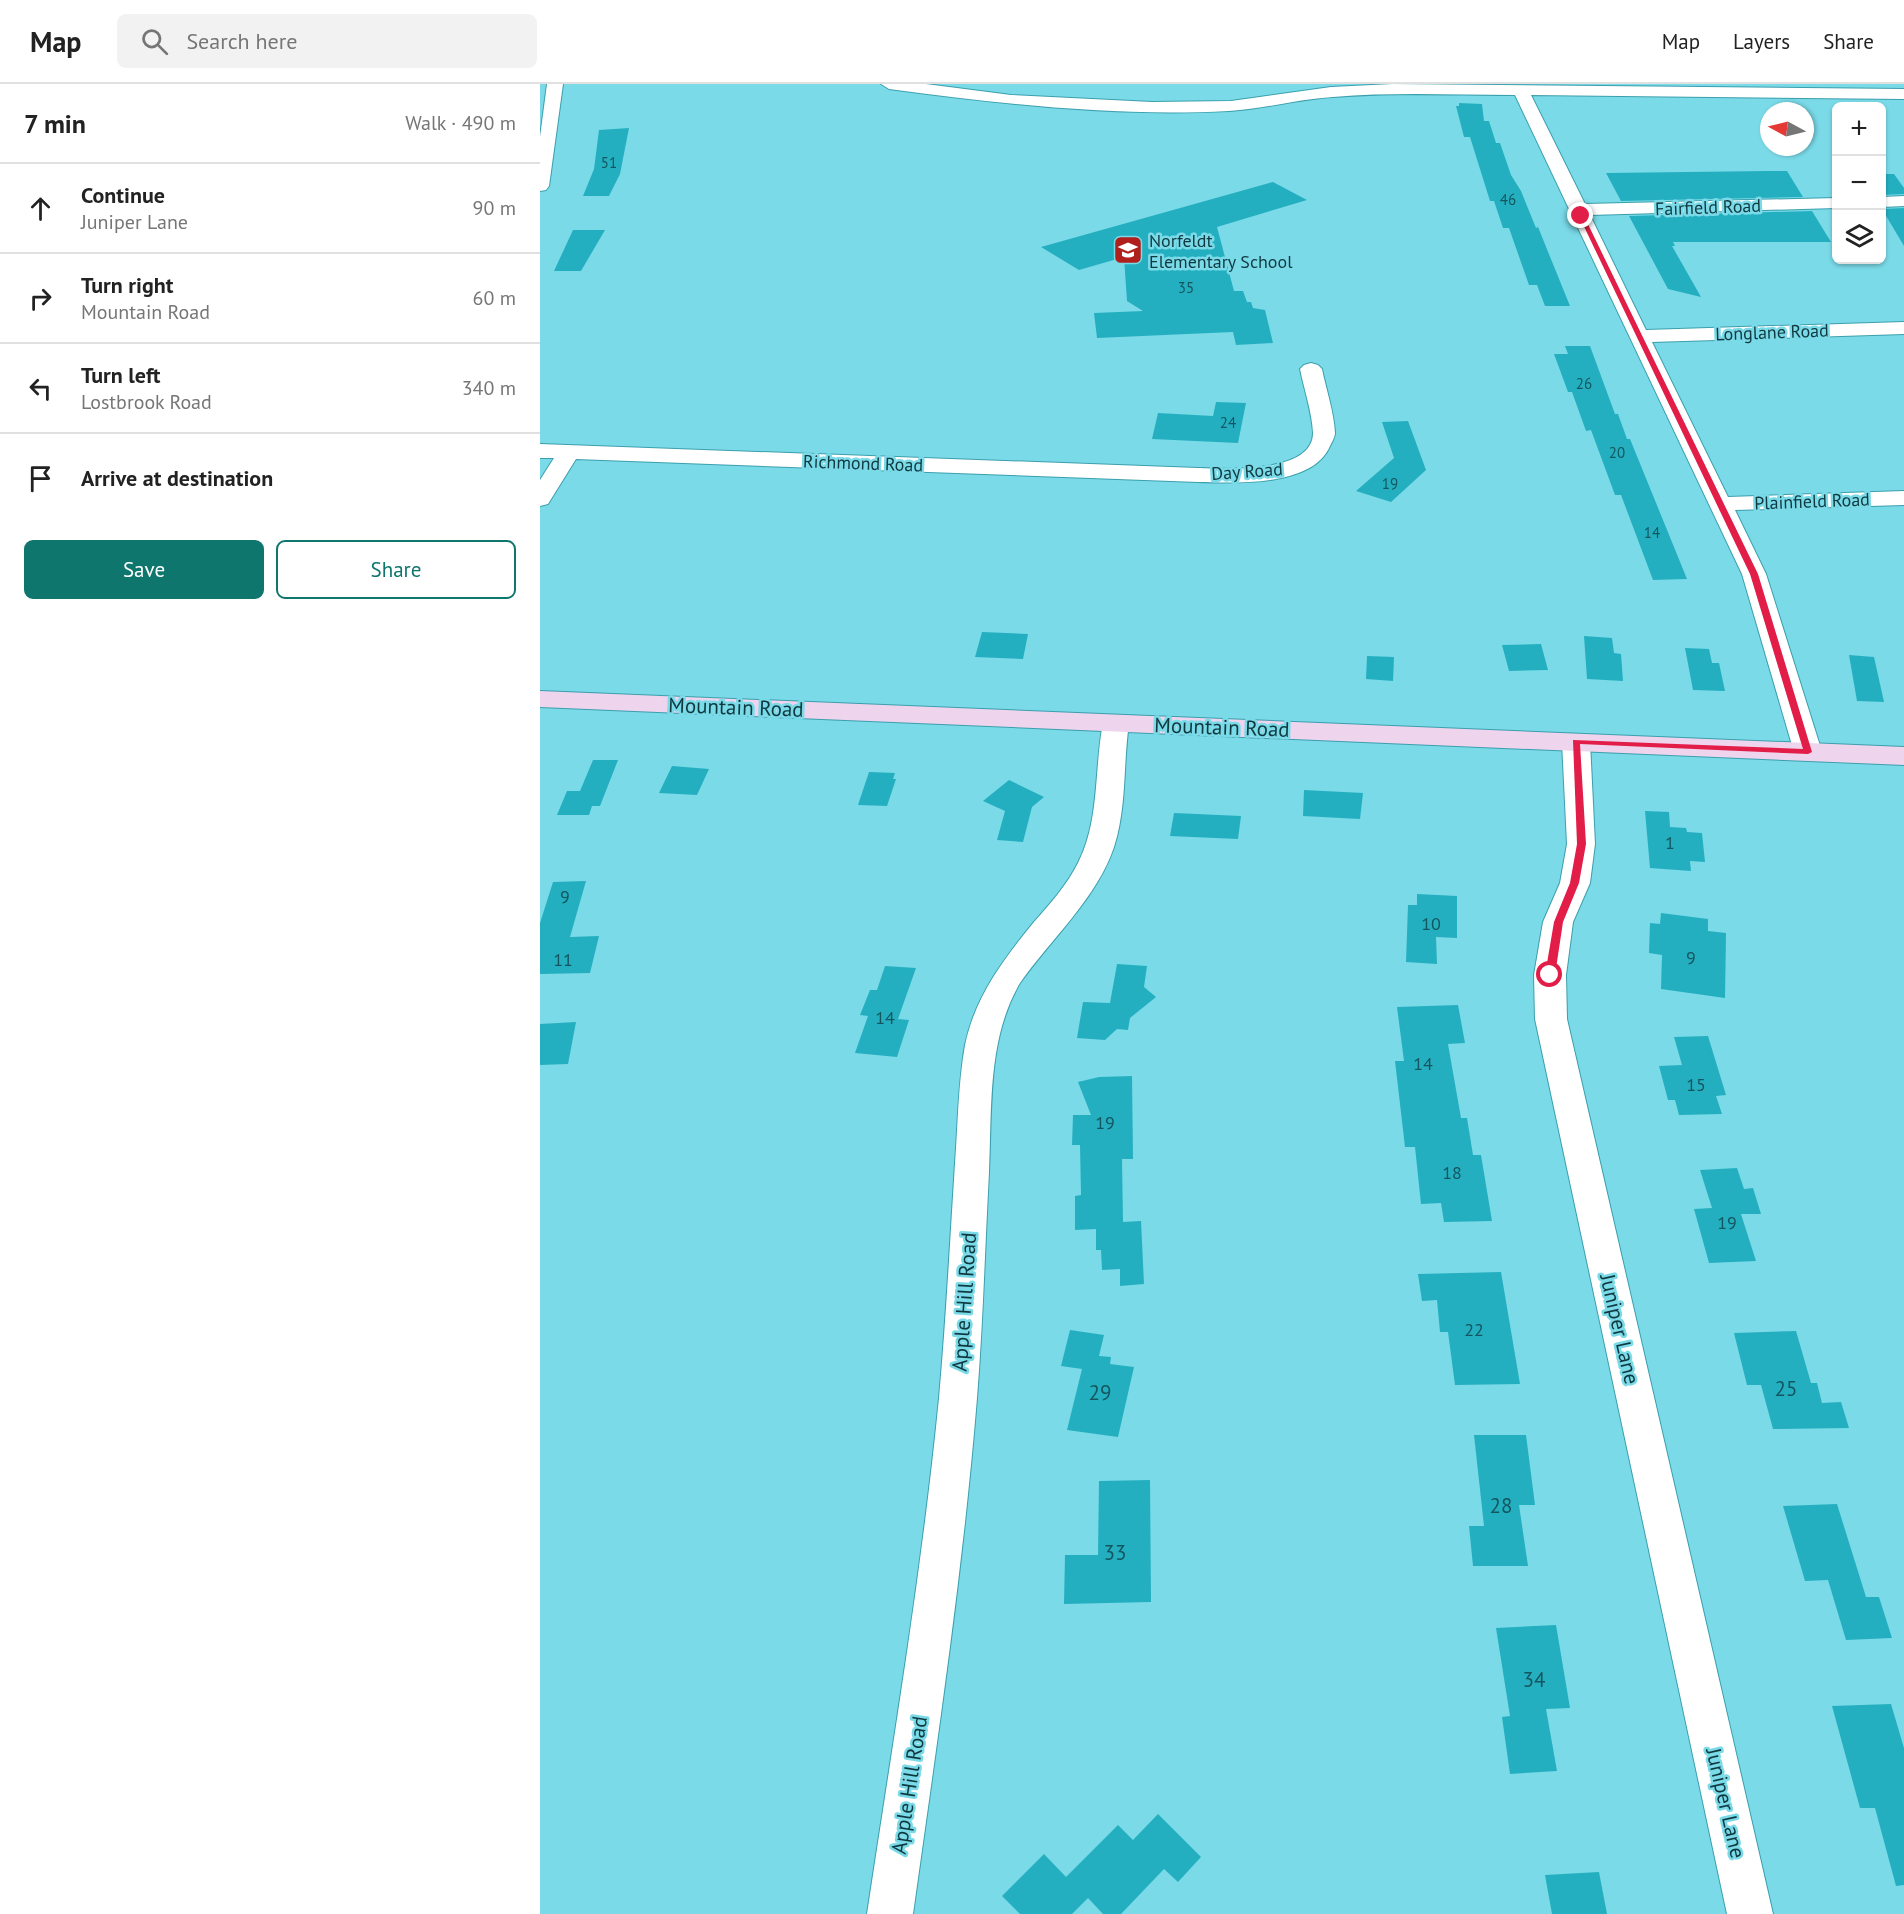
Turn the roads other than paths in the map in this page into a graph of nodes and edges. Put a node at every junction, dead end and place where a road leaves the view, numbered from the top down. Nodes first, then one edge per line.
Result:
1 (555, 84) edge
2 (889, 84) edge
3 (1288, 84) edge
4 (1521, 91) junction
5 (1904, 94) edge
6 (1302, 95) junction
7 (540, 186) edge
8 (1904, 201) edge
9 (1886, 202) edge
10 (1832, 203) edge
11 (1579, 210) junction
12 (1904, 328) edge
13 (1640, 336) junction
14 (1311, 369) dead end
15 (540, 451) edge
16 (569, 452) junction
17 (1156, 473) joint
18 (1904, 498) edge
19 (540, 499) edge
20 (1719, 504) junction
21 (540, 699) edge
22 (1116, 723) junction
23 (1576, 742) junction
24 (1808, 752) junction
25 (1904, 756) edge
26 (890, 1914) edge
27 (1750, 1914) edge

1 - 7 street
2 - 6 street
3 - 6 street
4 - 5 street
4 - 6 street
4 - 11 street
8 - 9 street
10 - 11 street, Fairfield Road
11 - 13 street
12 - 13 street, Longlane Road
13 - 20 street
14 - 17 street, Day Road
15 - 16 street, Richmond Road
16 - 17 street, Richmond Road
16 - 19 street
18 - 20 street, Plainfield Road
20 - 24 street
21 - 22 main road, Mountain Road
22 - 23 main road, Mountain Road
22 - 26 street, Apple Hill Road
23 - 24 main road, Mountain Road
23 - 27 street, Juniper Lane
24 - 25 main road, Mountain Road

